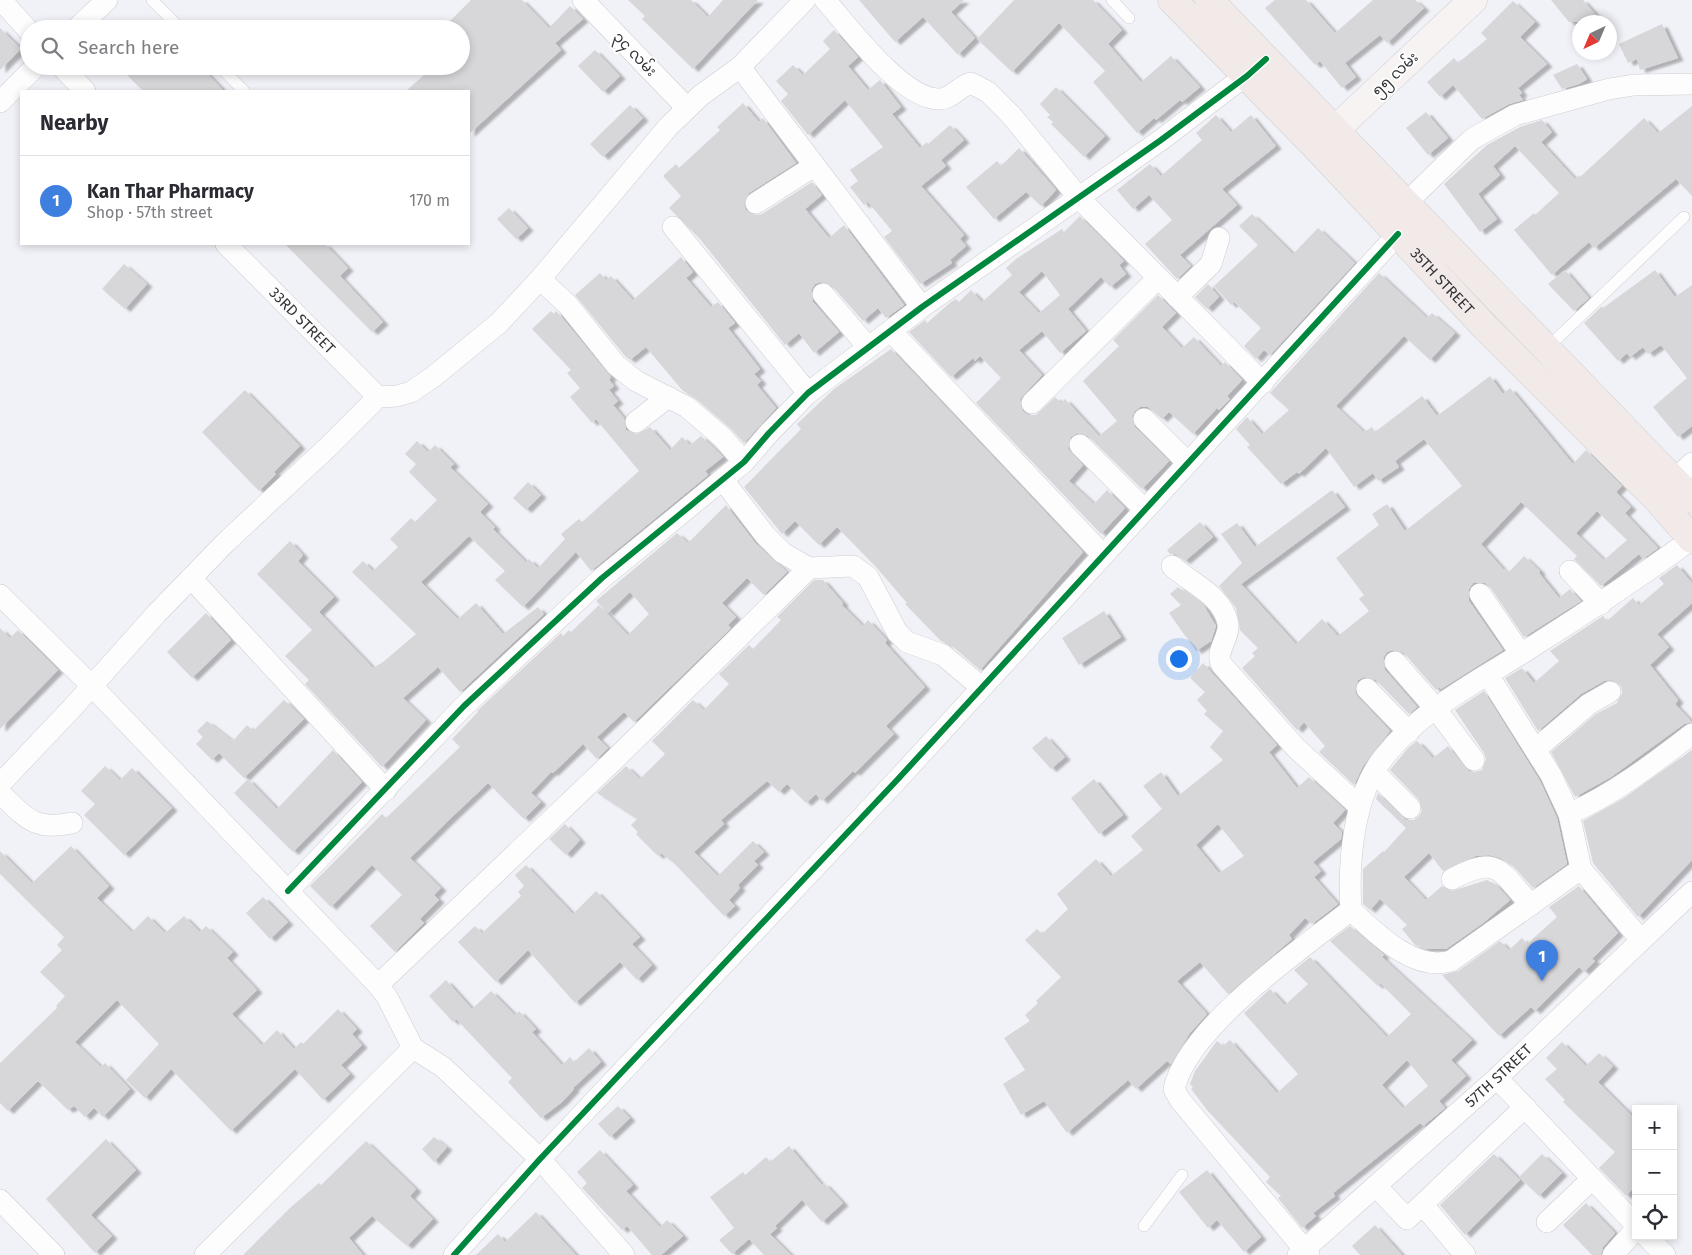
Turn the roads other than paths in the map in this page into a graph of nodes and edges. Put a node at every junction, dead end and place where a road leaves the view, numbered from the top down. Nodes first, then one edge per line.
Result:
1 (0, 0) edge
2 (107, 0) edge
3 (152, 0) edge
4 (583, 0) edge
5 (806, 0) edge
6 (825, 0) edge
7 (1112, 0) edge
8 (1172, 0) edge
9 (1209, 0) edge
10 (1473, 0) edge
11 (1129, 18) dead end
12 (86, 20) edge
13 (172, 20) edge
14 (20, 21) edge
15 (740, 67) junction
16 (1256, 68) junction
17 (27, 75) edge
18 (70, 75) edge
19 (228, 75) edge
20 (1692, 84) edge
21 (84, 90) edge
22 (243, 90) edge
23 (0, 102) edge
24 (687, 108) junction
25 (1325, 139) junction
26 (814, 166) junction
27 (1080, 199) junction
28 (756, 203) dead end
29 (1405, 204) junction
30 (1684, 217) dead end
31 (673, 227) dead end
32 (1398, 234) junction
33 (1219, 238) dead end
34 (227, 245) edge
35 (1158, 278) junction
36 (540, 279) junction
37 (823, 294) dead end
38 (1177, 297) junction
39 (922, 308) junction
40 (891, 330) junction
41 (868, 347) junction
42 (1546, 349) junction
43 (1262, 383) junction
44 (808, 393) junction
45 (378, 397) junction
46 (668, 397) junction
47 (1032, 403) dead end
48 (1144, 419) dead end
49 (636, 422) dead end
50 (1080, 445) dead end
51 (744, 462) junction
52 (1188, 463) junction
53 (723, 480) junction
54 (1679, 485) edge
55 (1145, 510) junction
56 (1692, 539) edge
57 (1103, 555) junction
58 (1172, 566) dead end
59 (809, 568) junction
60 (1570, 571) dead end
61 (191, 578) junction
62 (1480, 594) dead end
63 (0, 595) edge
64 (1601, 604) junction
65 (1521, 654) junction
66 (1395, 662) dead end
67 (1488, 675) junction
68 (92, 686) junction
69 (981, 687) junction
70 (1368, 689) dead end
71 (1610, 692) dead end
72 (1436, 709) junction
73 (1409, 732) junction
74 (1692, 734) edge
75 (1536, 749) junction
76 (1474, 760) dead end
77 (1375, 773) junction
78 (0, 784) edge
79 (386, 790) junction
80 (0, 793) edge
81 (1359, 806) junction
82 (1410, 808) dead end
83 (1569, 814) junction
84 (72, 823) dead end
85 (1581, 869) junction
86 (1452, 879) dead end
87 (288, 891) junction
88 (1692, 892) edge
89 (1531, 905) junction
90 (1351, 910) junction
91 (1641, 940) junction
92 (378, 985) junction
93 (413, 1048) junction
94 (1497, 1078) junction
95 (1524, 1107) junction
96 (540, 1159) junction
97 (1182, 1175) dead end
98 (1592, 1180) junction
99 (1376, 1186) junction
100 (0, 1200) edge
101 (1422, 1205) junction
102 (1547, 1222) dead end
103 (1632, 1223) edge
104 (1144, 1226) dead end
105 (1632, 1232) edge
106 (1650, 1240) edge
107 (49, 1253) edge
108 (1304, 1253) edge
109 (620, 1254) edge
110 (206, 1255) edge
111 (454, 1255) edge
112 (1466, 1255) edge
113 (1613, 1255) edge
114 (1665, 1255) edge

1 - 14 street
2 - 12 street
3 - 13 lane
4 - 24 street, ၃၄ လမ်း
5 - 15 street
6 - 27 street
7 - 11 lane
8 - 16 main road, 35TH STREET
9 - 16 main road, 35TH STREET
10 - 25 main road, ၅၅ လမ်း
15 - 24 street
15 - 26 street
16 - 25 main road, 35TH STREET
16 - 27 street
17 - 23 street
18 - 21 street
19 - 22 lane
20 - 29 street
24 - 36 street
25 - 29 main road, 35TH STREET
25 - 32 main road, 35TH STREET
26 - 28 street
26 - 39 street
27 - 35 street
27 - 39 street
29 - 42 main road, 35TH STREET
30 - 42 lane
31 - 44 street
32 - 43 street
32 - 54 main road, 35TH STREET
33 - 38 street
34 - 45 street, 33RD STREET
35 - 38 street
35 - 47 street
36 - 45 street
36 - 46 street
37 - 41 street
38 - 43 street
39 - 40 street
40 - 41 street
40 - 57 street
41 - 44 street
42 - 54 main road, 35TH STREET
43 - 52 street
44 - 51 street
45 - 61 street
46 - 49 street
46 - 51 street
48 - 52 street
50 - 55 street
51 - 53 street
52 - 55 street
53 - 59 street
53 - 79 street
54 - 56 main road, 35TH STREET
55 - 57 street
56 - 64 street
57 - 69 street
58 - 81 street
59 - 69 street
59 - 92 street
60 - 64 street
61 - 68 street
61 - 79 street
62 - 65 street
63 - 68 street
64 - 65 street
65 - 67 street
66 - 72 street
67 - 72 street
67 - 75 street
68 - 78 street
68 - 87 street
69 - 96 street
70 - 73 street
71 - 75 street
72 - 73 street
72 - 76 street
73 - 77 street
74 - 83 street
75 - 83 street
77 - 81 street
77 - 82 street
79 - 87 street
80 - 84 street
81 - 90 street
83 - 85 street
85 - 89 street
85 - 91 street
86 - 89 street
87 - 92 street
88 - 91 street, 57TH STREET
89 - 90 street
90 - 108 street
91 - 94 street, 57TH STREET
92 - 93 street
93 - 96 street
93 - 110 street
94 - 95 street
94 - 99 street, 57TH STREET
95 - 98 street
95 - 101 street
96 - 109 street
96 - 111 street
97 - 104 lane
98 - 102 street
98 - 103 street
99 - 101 street
99 - 108 street, 57TH STREET
100 - 107 street
101 - 112 street
105 - 113 street
106 - 114 street

